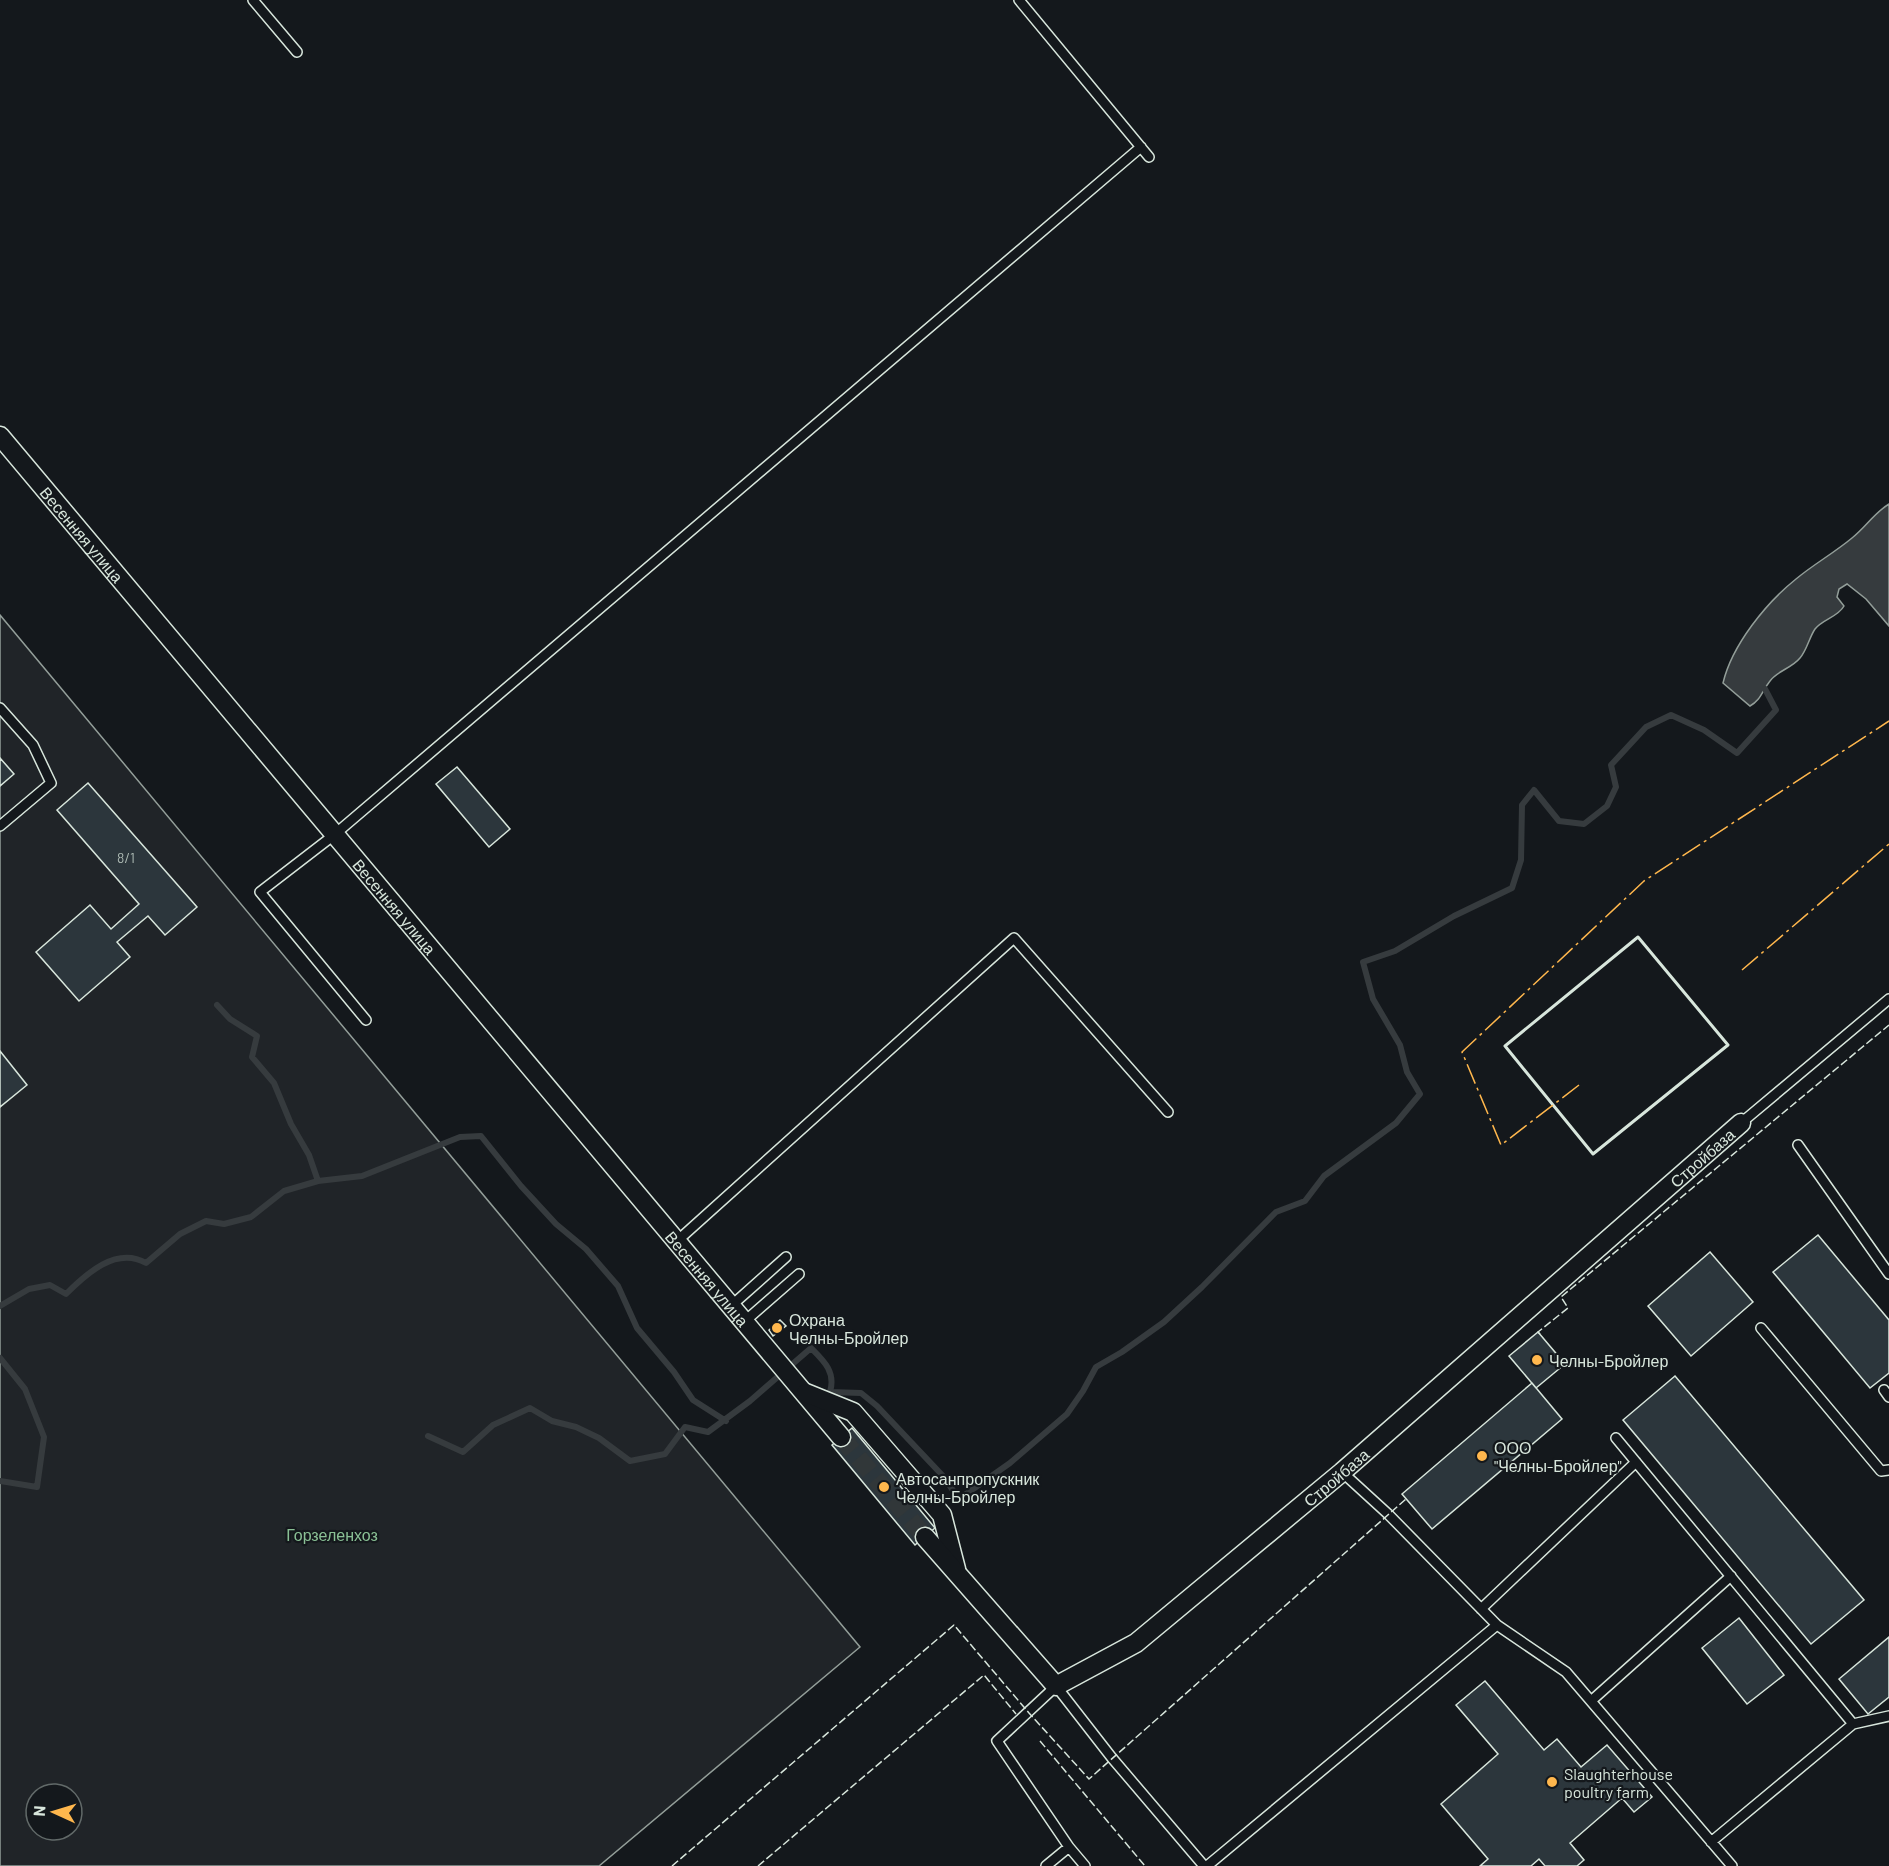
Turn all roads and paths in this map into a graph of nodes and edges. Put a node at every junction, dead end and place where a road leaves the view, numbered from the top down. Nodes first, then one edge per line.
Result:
1 (253, 0) edge
2 (1019, 0) edge
3 (297, 52) dead end
4 (1141, 147) junction
5 (1149, 157) dead end
6 (0, 436) edge
7 (0, 708) edge
8 (0, 826) edge
9 (334, 835) junction
10 (1889, 999) edge
11 (366, 1020) dead end
12 (1168, 1112) dead end
13 (1741, 1123) joint
14 (1798, 1145) dead end
15 (676, 1242) junction
16 (786, 1257) dead end
17 (799, 1274) dead end
18 (1889, 1274) edge
19 (731, 1306) junction
20 (744, 1322) junction
21 (1761, 1328) dead end
22 (803, 1392) junction
23 (841, 1437) tunnel mouth
24 (1616, 1438) dead end
25 (1636, 1462) junction
26 (1889, 1470) edge
27 (1342, 1472) junction
28 (929, 1542) tunnel mouth
29 (957, 1574) junction
30 (1731, 1576) junction
31 (1481, 1609) junction
32 (1497, 1625) junction
33 (1056, 1686) junction
34 (1591, 1701) junction
35 (1889, 1716) edge
36 (1853, 1724) junction
37 (1711, 1842) junction
38 (1069, 1847) junction
39 (1046, 1866) edge
40 (1085, 1866) edge
41 (1206, 1866) edge
42 (1732, 1866) edge

1 - 3 lane
2 - 4 lane
4 - 5 lane
4 - 9 lane
6 - 9 street, Весенняя улица
7 - 8 lane
9 - 11 lane
9 - 15 street, Весенняя улица
10 - 13 lane
12 - 15 lane
13 - 27 street, Стройбаза
14 - 18 lane
15 - 19 street, Весенняя улица
16 - 19 lane
17 - 20 lane
19 - 20 street, Весенняя улица
20 - 22 street, Весенняя улица
21 - 26 lane
22 - 23 street, Весенняя улица
22 - 29 street
24 - 25 lane
25 - 30 lane
25 - 31 lane
27 - 31 lane
27 - 33 street, Стройбаза
28 - 29 street
29 - 33 street
30 - 34 lane
30 - 36 lane
31 - 32 lane
32 - 34 lane
32 - 41 lane
33 - 38 lane
33 - 41 lane
34 - 37 lane
35 - 36 lane
36 - 37 lane
37 - 42 lane
38 - 39 lane
38 - 40 lane

